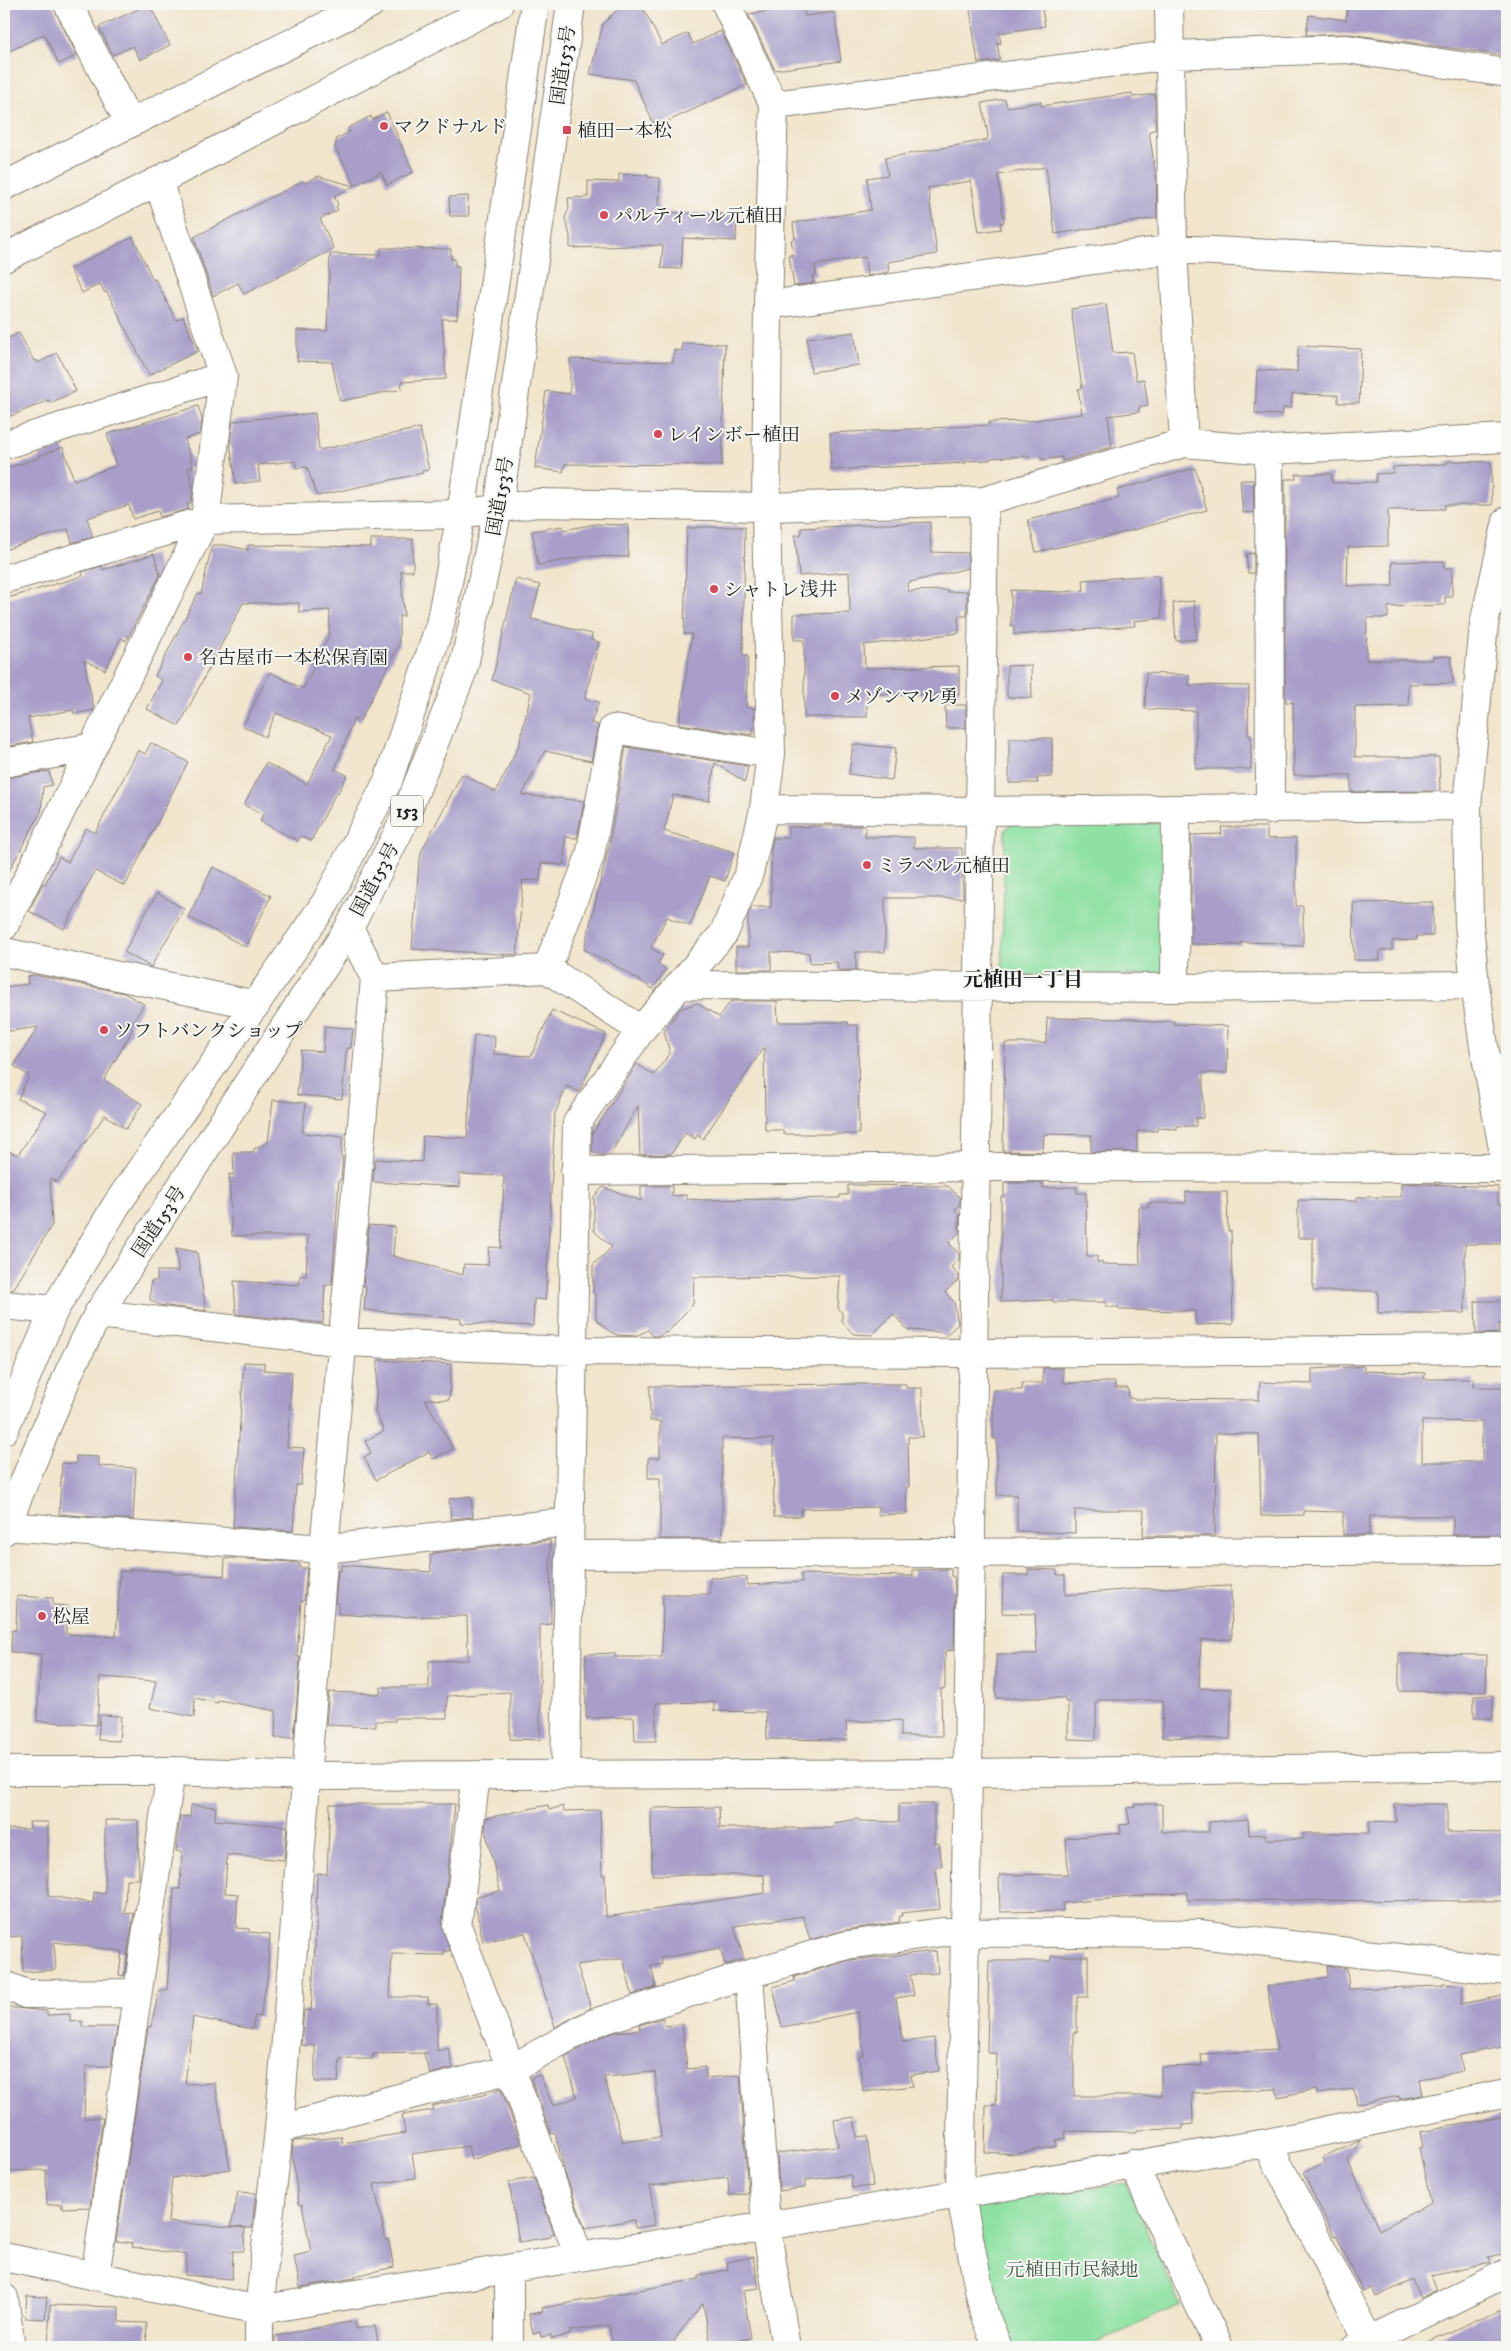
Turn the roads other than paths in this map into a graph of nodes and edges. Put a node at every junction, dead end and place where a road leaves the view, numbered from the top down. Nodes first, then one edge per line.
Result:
1 (68, 4) edge
2 (370, 4) edge
3 (500, 4) edge
4 (535, 4) edge
5 (571, 4) edge
6 (726, 4) edge
7 (1169, 4) edge
8 (1171, 55) junction
9 (1507, 73) edge
10 (774, 105) junction
11 (129, 122) junction
12 (158, 181) junction
13 (4, 186) edge
14 (1173, 249) junction
15 (4, 258) edge
16 (1507, 266) edge
17 (768, 305) junction
18 (224, 376) junction
19 (1507, 438) edge
20 (1184, 443) junction
21 (4, 445) edge
22 (1270, 450) junction
23 (984, 501) junction
24 (766, 507) junction
25 (498, 508) junction
26 (461, 514) junction
27 (205, 520) junction
28 (1507, 521) edge
29 (4, 579) edge
30 (93, 747) junction
31 (771, 754) junction
32 (4, 763) edge
33 (1467, 806) junction
34 (764, 809) junction
35 (1176, 809) junction
36 (1270, 810) junction
37 (980, 811) junction
38 (4, 926) edge
39 (348, 928) junction
40 (4, 952) edge
41 (547, 969) junction
42 (375, 978) junction
43 (682, 985) junction
44 (1475, 985) junction
45 (978, 987) junction
46 (1175, 988) junction
47 (256, 1005) junction
48 (641, 1030) junction
49 (976, 1167) junction
50 (1507, 1169) edge
51 (575, 1171) junction
52 (4, 1304) edge
53 (54, 1310) junction
54 (98, 1314) junction
55 (344, 1342) junction
56 (1507, 1349) edge
57 (573, 1351) junction
58 (974, 1353) junction
59 (4, 1430) edge
60 (569, 1522) junction
61 (4, 1529) edge
62 (324, 1549) junction
63 (1507, 1550) edge
64 (971, 1553) junction
65 (569, 1555) junction
66 (1507, 1766) edge
67 (171, 1771) junction
68 (4, 1772) edge
69 (968, 1773) junction
70 (565, 1774) junction
71 (476, 1775) junction
72 (308, 1776) junction
73 (964, 1932) junction
74 (1507, 1971) edge
75 (749, 1974) junction
76 (4, 1985) edge
77 (137, 1993) junction
78 (512, 2069) junction
79 (1507, 2093) edge
80 (279, 2129) junction
81 (1267, 2143) junction
82 (1133, 2164) junction
83 (960, 2192) junction
84 (766, 2226) junction
85 (4, 2257) edge
86 (578, 2257) junction
87 (509, 2268) junction
88 (1507, 2273) edge
89 (95, 2276) junction
90 (4, 2298) edge
91 (259, 2310) junction
92 (1362, 2344) edge
93 (11, 2347) edge
94 (259, 2347) edge
95 (509, 2347) edge
96 (786, 2347) edge
97 (998, 2347) edge
98 (1219, 2347) edge

1 - 11 main road
2 - 11 main road
3 - 12 main road
4 - 26 main road, 国道153号 / 153
5 - 25 main road, 国道153号 / 153
6 - 10 main road
7 - 8 main road
8 - 9 main road
8 - 10 main road
8 - 14 main road
10 - 17 main road
11 - 13 main road
12 - 15 main road
12 - 18 main road
14 - 16 main road
14 - 17 main road
14 - 20 main road
17 - 24 main road
18 - 21 main road
18 - 27 main road
19 - 22 main road
20 - 22 main road
20 - 23 main road
22 - 36 main road
23 - 24 main road
23 - 37 main road
24 - 25 main road
24 - 31 main road
25 - 26 main road
25 - 39 main road, 国道153号 / 153
26 - 27 main road
26 - 47 main road, 国道153号 / 153
27 - 29 main road
27 - 30 main road
28 - 33 main road
30 - 32 main road
30 - 38 main road
31 - 34 main road
31 - 41 main road
33 - 36 main road
33 - 44 main road
34 - 37 main road
34 - 43 main road
35 - 36 main road
35 - 37 main road
35 - 46 main road
37 - 45 main road
39 - 42 main road
39 - 54 main road, 国道153号 / 153
40 - 47 main road
41 - 42 main road
41 - 48 main road
42 - 55 main road
43 - 45 main road
43 - 48 main road
44 - 46 main road
44 - 50 main road
45 - 46 main road
45 - 49 main road
47 - 53 main road, 国道153号 / 153
48 - 51 main road
49 - 50 main road
49 - 51 main road
49 - 58 main road
51 - 57 main road
52 - 53 main road
53 - 59 main road, 国道153号 / 153
54 - 55 main road
54 - 61 main road, 国道153号 / 153
55 - 57 main road
55 - 62 main road
56 - 58 main road
57 - 58 main road
57 - 60 main road
58 - 64 main road
60 - 62 main road
60 - 65 main road
61 - 62 main road
62 - 72 main road
63 - 64 main road
64 - 65 main road
64 - 69 main road
65 - 70 main road
66 - 69 main road
67 - 68 main road
67 - 72 main road
67 - 77 main road
69 - 70 main road
69 - 73 main road
70 - 71 main road
71 - 72 main road
71 - 78 main road
72 - 80 main road
73 - 74 main road
73 - 75 main road
73 - 83 main road
75 - 78 main road
75 - 84 main road
76 - 77 main road
77 - 89 main road
78 - 80 main road
78 - 86 main road
79 - 81 main road
80 - 91 main road
81 - 82 main road
81 - 92 main road
82 - 83 main road
82 - 98 main road
83 - 84 main road
83 - 97 main road
84 - 86 main road
84 - 96 main road
85 - 89 main road
86 - 87 main road
87 - 91 main road
87 - 95 main road
88 - 92 main road
89 - 91 main road
90 - 93 main road
91 - 94 main road

